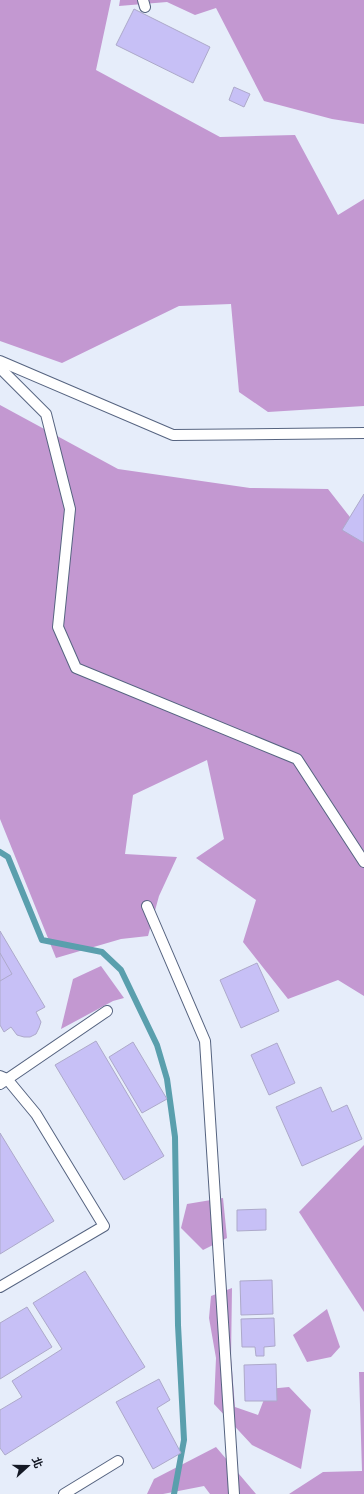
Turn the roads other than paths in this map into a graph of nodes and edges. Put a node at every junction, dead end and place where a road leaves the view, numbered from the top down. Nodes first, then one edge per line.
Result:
1 (0, 360) edge
2 (0, 368) edge
3 (364, 432) edge
4 (364, 862) edge
5 (147, 906) dead end
6 (108, 1012) dead end
7 (2, 1080) edge
8 (0, 1287) edge
9 (118, 1461) dead end
10 (64, 1494) edge
11 (234, 1494) edge

1 - 3 lane
2 - 4 lane
5 - 11 lane
6 - 7 lane
7 - 8 lane
9 - 10 lane

